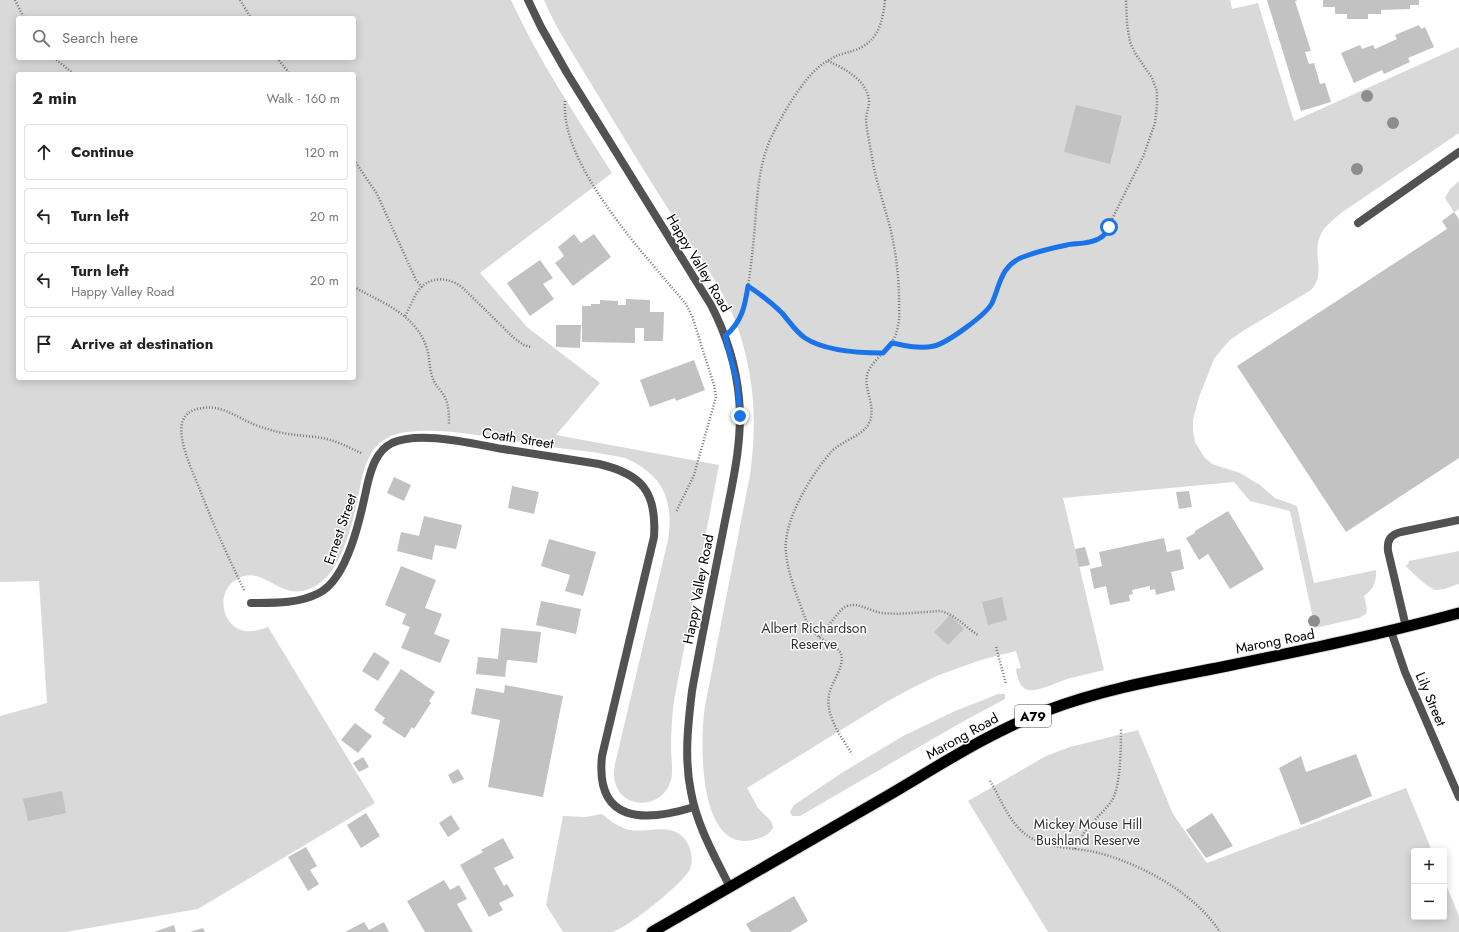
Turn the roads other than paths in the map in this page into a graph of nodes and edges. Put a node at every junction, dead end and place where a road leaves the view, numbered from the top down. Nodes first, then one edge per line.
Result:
1 (528, 0) edge
2 (1459, 152) edge
3 (1358, 223) dead end
4 (386, 447) joint
5 (1459, 520) edge
6 (250, 603) road end
7 (1459, 613) edge
8 (1406, 627) junction
9 (1391, 631) junction
10 (1459, 797) edge
11 (694, 806) junction
12 (730, 887) junction
13 (652, 932) edge

1 - 11 street, Happy Valley Road
2 - 3 street
4 - 6 street, Ernest Street
4 - 11 street, Coath Street
5 - 8 street
7 - 8 highway, Marong Road / A79
8 - 9 highway, Marong Road / A79
9 - 10 street, Lily Street
9 - 12 highway, Marong Road / A79
11 - 12 street, Happy Valley Road
12 - 13 highway, Marong Road / A79

